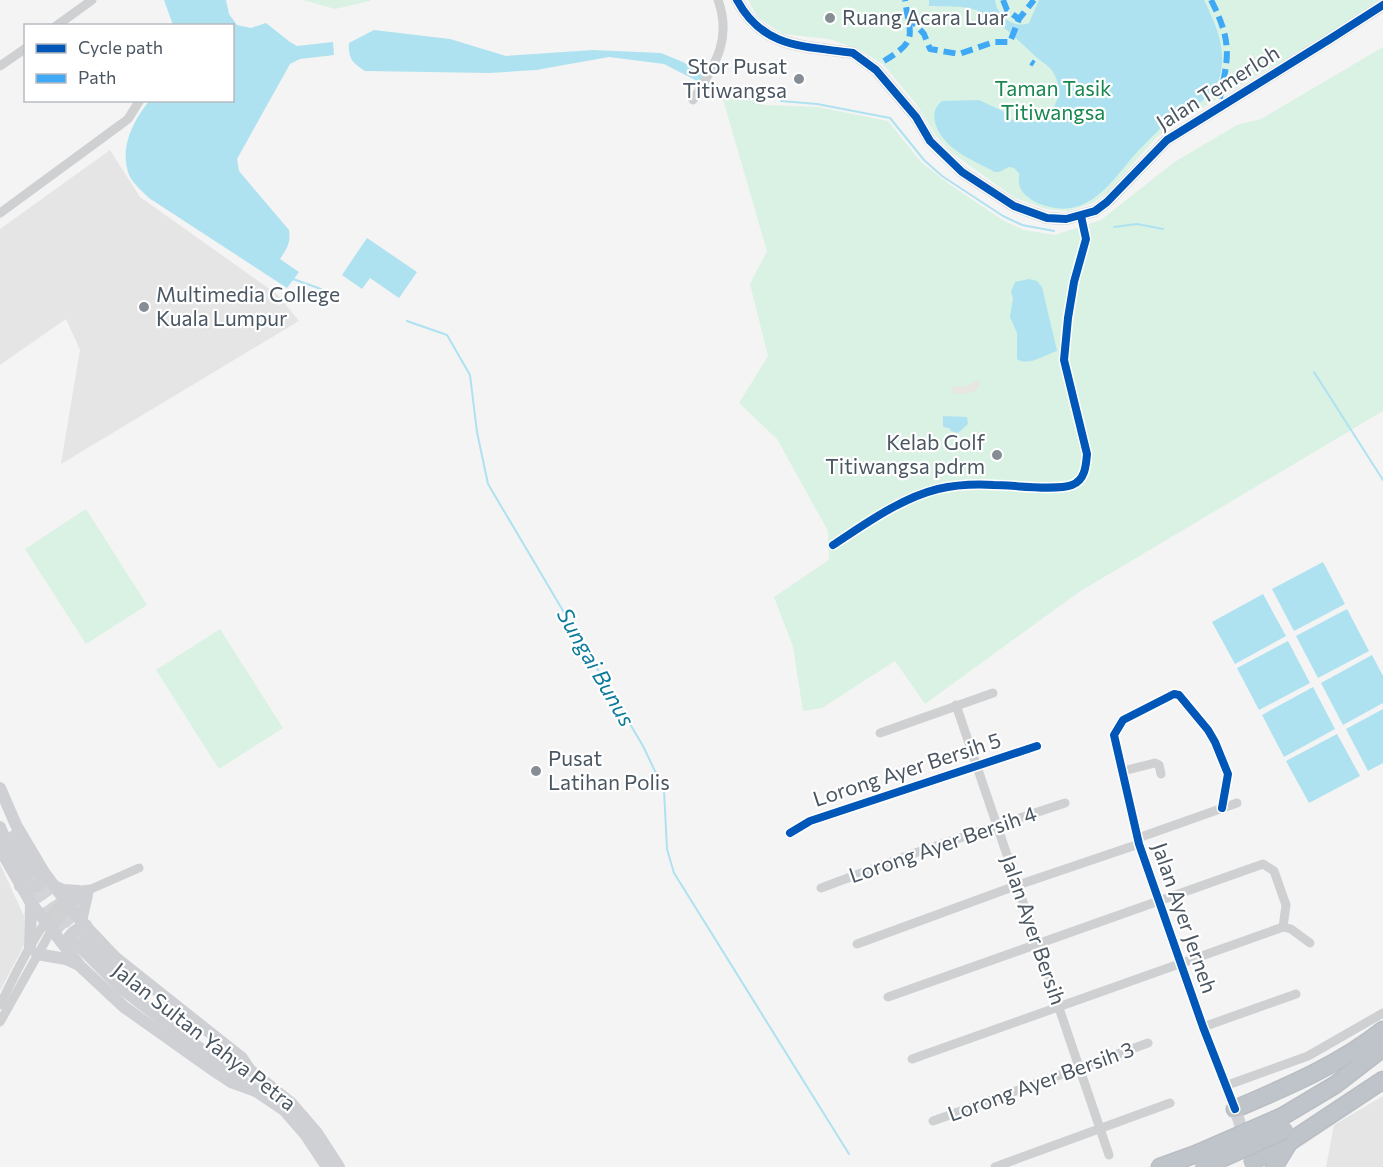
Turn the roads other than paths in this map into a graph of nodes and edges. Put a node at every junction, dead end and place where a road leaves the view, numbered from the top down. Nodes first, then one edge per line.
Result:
1 (92, 0) edge
2 (717, 0) edge
3 (737, 0) edge
4 (1383, 5) edge
5 (59, 24) edge
6 (24, 49) edge
7 (0, 66) edge
8 (693, 100) dead end
9 (139, 102) edge
10 (0, 213) edge
11 (1078, 217) junction
12 (833, 545) dead end
13 (993, 693) dead end
14 (956, 705) junction
15 (880, 733) dead end
16 (1036, 746) dead end
17 (977, 766) junction
18 (1123, 771) junction
19 (1161, 774) dead end
20 (0, 788) edge
21 (1065, 802) dead end
22 (1237, 803) dead end
23 (0, 804) edge
24 (1222, 808) junction
25 (997, 826) junction
26 (0, 827) edge
27 (790, 833) dead end
28 (1138, 841) junction
29 (0, 849) edge
30 (139, 868) dead end
31 (31, 877) junction
32 (1018, 885) junction
33 (54, 886) junction
34 (821, 888) dead end
35 (86, 892) junction
36 (31, 903) junction
37 (1158, 903) junction
38 (67, 904) junction
39 (84, 923) junction
40 (48, 927) junction
41 (1283, 927) junction
42 (77, 944) junction
43 (857, 944) dead end
44 (1310, 944) dead end
45 (1038, 945) junction
46 (34, 951) junction
47 (1180, 963) junction
48 (80, 966) junction
49 (1296, 994) dead end
50 (888, 997) dead end
51 (0, 1005) edge
52 (1059, 1007) junction
53 (1383, 1013) edge
54 (0, 1022) edge
55 (1203, 1027) junction
56 (1383, 1030) edge
57 (1148, 1043) dead end
58 (1383, 1048) edge
59 (912, 1059) dead end
60 (1080, 1068) junction
61 (1383, 1068) edge
62 (250, 1070) junction
63 (1383, 1080) edge
64 (1225, 1086) junction
65 (256, 1091) junction
66 (1170, 1102) dead end
67 (1235, 1109) junction
68 (933, 1121) dead end
69 (1100, 1128) junction
70 (1285, 1129) junction
71 (1109, 1155) dead end
72 (1200, 1160) edge
73 (1254, 1164) edge
74 (327, 1167) edge
75 (339, 1167) edge
76 (995, 1167) edge
77 (1160, 1167) edge
78 (1274, 1167) edge

1 - 5 street
2 - 8 street
3 - 11 main road
4 - 11 main road, Jalan Temerloh
6 - 7 street
9 - 10 street
11 - 12 street
13 - 14 street
14 - 15 street
14 - 17 street, Jalan Ayer Bersih
16 - 17 street, Lorong Ayer Bersih 5
17 - 25 street, Jalan Ayer Bersih
17 - 27 street, Lorong Ayer Bersih 5
18 - 19 street
18 - 24 street, Jalan Ayer Jerneh
18 - 28 street, Jalan Ayer Jerneh
20 - 31 main road
21 - 25 street, Lorong Ayer Bersih 4
22 - 24 street
23 - 31 main road
24 - 28 street
25 - 32 street, Jalan Ayer Bersih
25 - 34 street, Lorong Ayer Bersih 4
26 - 31 main road
28 - 32 street
28 - 37 street, Jalan Ayer Jerneh
29 - 31 main road
30 - 35 street
31 - 33 main road
31 - 36 main road
32 - 43 street
32 - 45 street, Jalan Ayer Bersih
33 - 35 main road
33 - 38 main road
35 - 38 street
35 - 39 main road
36 - 40 main road
36 - 46 main road
37 - 41 street
37 - 45 street
37 - 47 street, Jalan Ayer Jerneh
38 - 39 main road
38 - 40 street
39 - 42 main road
39 - 62 main road
40 - 42 main road
40 - 46 street
41 - 44 street
41 - 47 street
42 - 48 main road
42 - 62 main road, Jalan Sultan Yahya Petra
42 - 65 main road, Jalan Sultan Yahya Petra
45 - 50 street
45 - 52 street, Jalan Ayer Bersih
46 - 48 main road
46 - 51 street
46 - 54 street
47 - 52 street
47 - 55 street, Jalan Ayer Jerneh
48 - 65 main road
49 - 55 street
52 - 59 street
52 - 60 street, Jalan Ayer Bersih
53 - 64 street
55 - 64 street, Jalan Ayer Jerneh
56 - 67 highway
57 - 60 street, Lorong Ayer Bersih 3
58 - 70 highway
60 - 68 street, Lorong Ayer Bersih 3
60 - 69 street, Jalan Ayer Bersih
61 - 70 highway
62 - 75 main road, Jalan Sultan Yahya Petra
63 - 70 highway
64 - 67 street, Jalan Ayer Jerneh
65 - 74 main road, Jalan Sultan Yahya Petra
66 - 69 street
67 - 73 main road, Jalan Ayer Jerneh
69 - 71 street, Jalan Ayer Bersih
69 - 76 street
70 - 72 highway, bridge
70 - 73 highway
70 - 78 highway
72 - 77 highway

